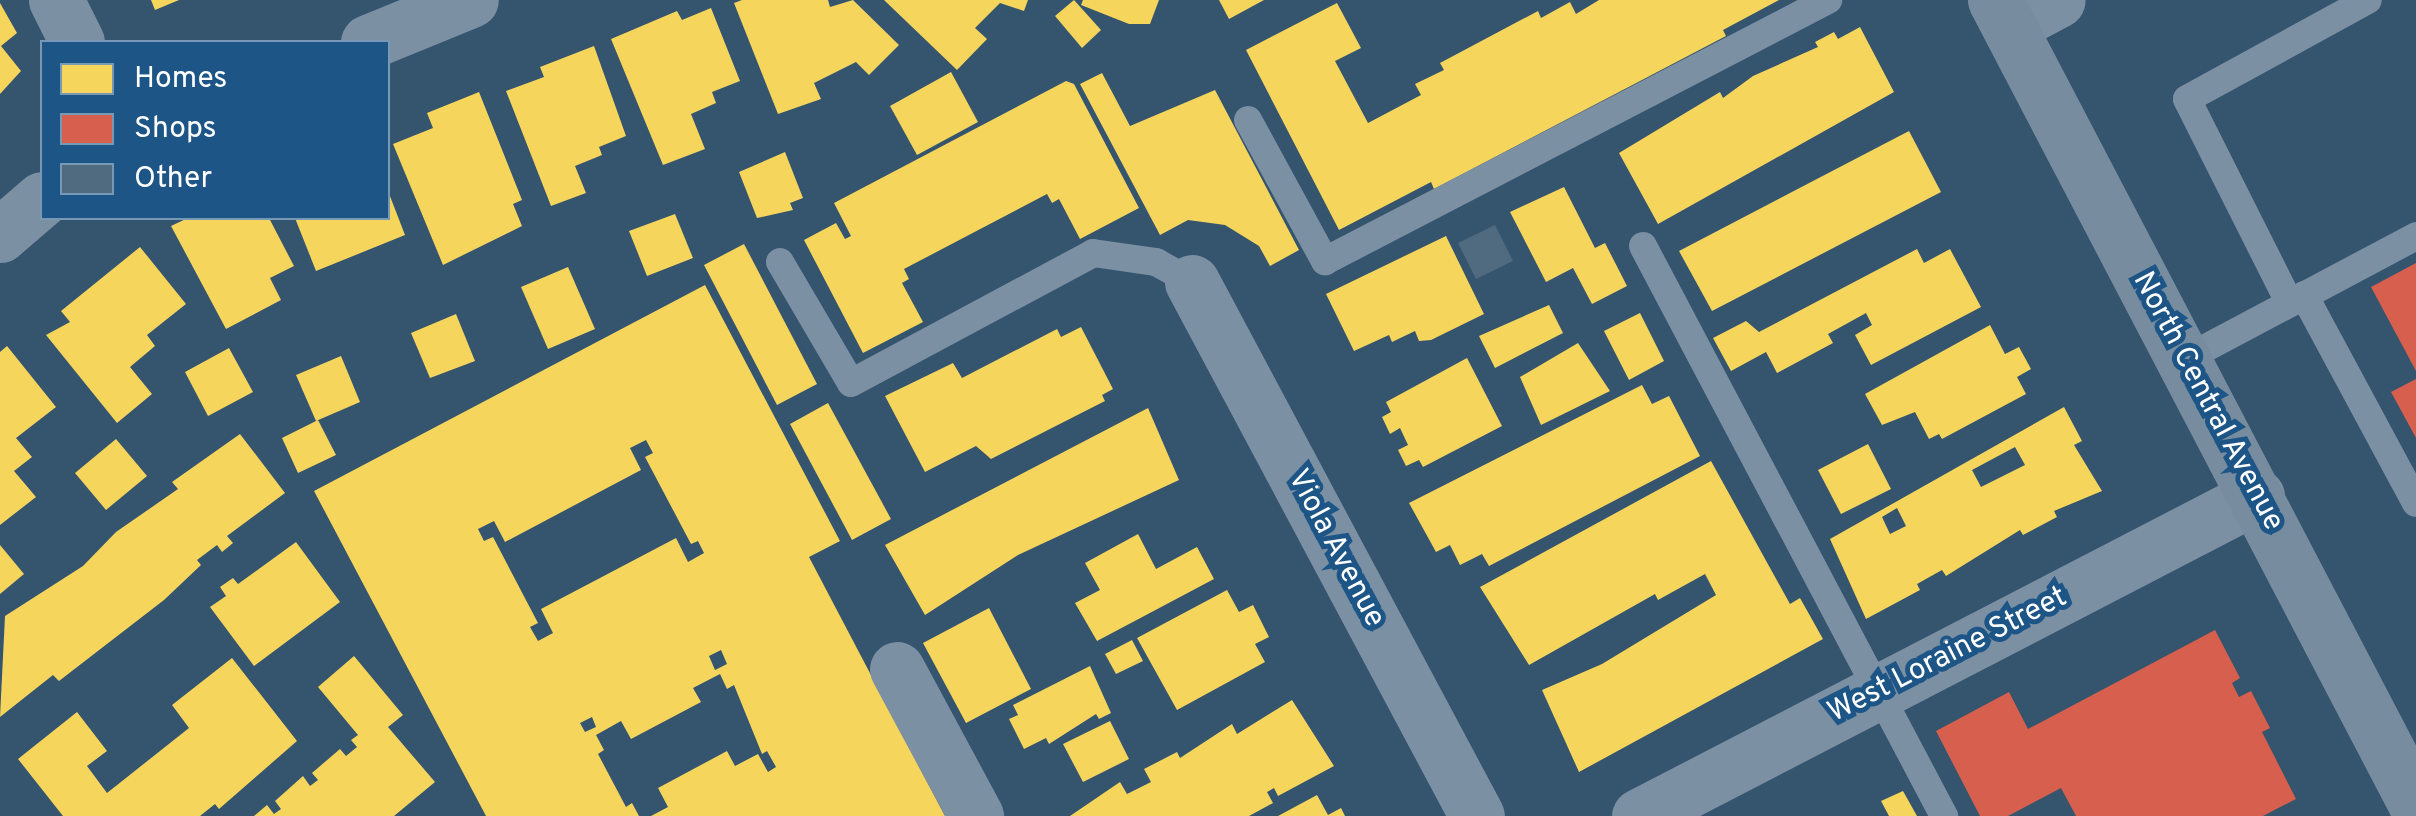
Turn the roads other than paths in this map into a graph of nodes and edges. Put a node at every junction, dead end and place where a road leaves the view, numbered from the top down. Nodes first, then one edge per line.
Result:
1 (56, 0) edge
2 (471, 0) edge
3 (1828, 0) edge
4 (2058, 0) edge
5 (2368, 0) edge
6 (2001, 13) edge
7 (77, 40) edge
8 (373, 40) edge
9 (1248, 120) dead end
10 (40, 201) edge
11 (0, 234) edge
12 (2416, 236) edge
13 (1643, 246) dead end
14 (780, 262) dead end
15 (1192, 282) joint
16 (2297, 299) junction
17 (2185, 359) junction
18 (2257, 496) junction
19 (2416, 503) edge
20 (897, 668) dead end
21 (1880, 692) junction
22 (2416, 805) edge
23 (976, 816) edge
24 (1477, 816) edge
25 (1639, 816) edge
26 (1944, 816) edge

1 - 7 street
2 - 8 street
3 - 9 lane
4 - 6 street
5 - 16 lane
6 - 17 street, North Central Avenue
10 - 11 street
12 - 16 lane
13 - 21 lane
14 - 15 lane
15 - 24 street, Viola Avenue
16 - 17 lane
16 - 19 lane
17 - 18 street, North Central Avenue
18 - 21 street, West Loraine Street
18 - 22 street, North Central Avenue
20 - 23 street
21 - 25 street, West Loraine Street
21 - 26 lane

